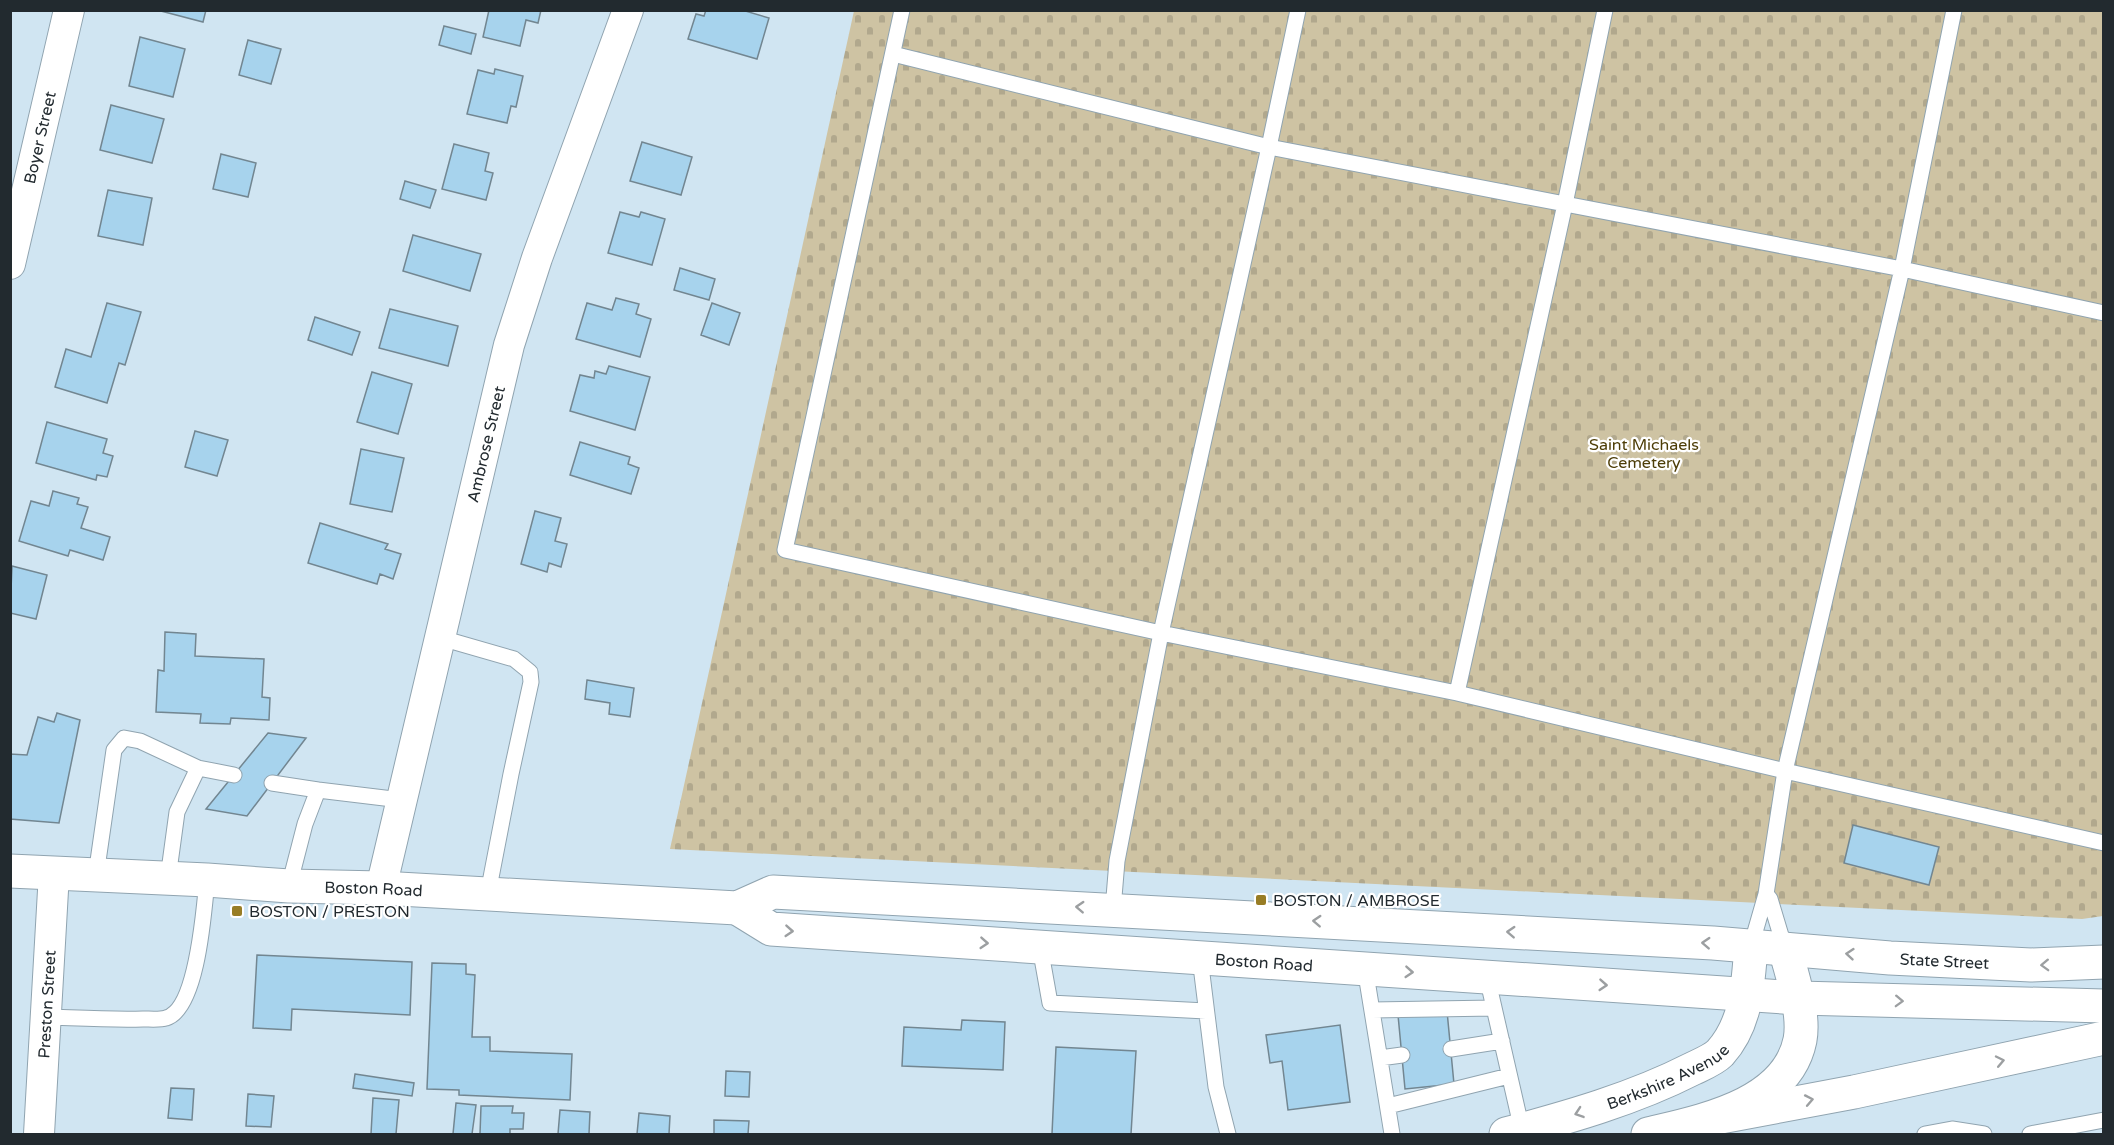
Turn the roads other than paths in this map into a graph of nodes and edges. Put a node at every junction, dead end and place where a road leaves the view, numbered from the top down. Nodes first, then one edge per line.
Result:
1 (69, 10) edge
2 (628, 10) edge
3 (902, 10) edge
4 (1298, 10) edge
5 (1605, 10) edge
6 (1954, 10) edge
7 (893, 54) junction
8 (1269, 147) junction
9 (1565, 204) junction
10 (10, 264) edge
11 (1902, 269) junction
12 (2103, 313) edge
13 (1161, 633) junction
14 (441, 638) junction
15 (1457, 693) junction
16 (198, 768) junction
17 (1785, 771) junction
18 (234, 775) dead end
19 (272, 783) dead end
20 (318, 790) junction
21 (401, 800) junction
22 (2103, 843) edge
23 (10, 871) edge
24 (54, 873) junction
25 (96, 875) junction
26 (168, 878) junction
27 (207, 880) junction
28 (289, 886) junction
29 (381, 888) junction
30 (488, 893) junction
31 (1766, 894) junction
32 (737, 908) junction
33 (1113, 909) junction
34 (1751, 946) junction
35 (1040, 947) junction
36 (1785, 949) junction
37 (1200, 958) junction
38 (2103, 962) edge
39 (1365, 969) junction
40 (1491, 993) junction
41 (1747, 994) junction
42 (1798, 998) junction
43 (2103, 1006) edge
44 (1371, 1010) junction
45 (1206, 1011) junction
46 (46, 1017) junction
47 (2103, 1038) edge
48 (1502, 1041) junction
49 (1451, 1049) dead end
50 (1402, 1055) dead end
51 (1380, 1058) junction
52 (1509, 1076) junction
53 (1388, 1106) junction
54 (1710, 1119) junction
55 (2103, 1123) edge
56 (1514, 1132) edge
57 (39, 1134) edge
58 (1228, 1134) edge
59 (1392, 1134) edge
60 (1648, 1134) edge
61 (1925, 1134) edge
62 (1984, 1134) edge
63 (2031, 1134) edge

1 - 10 street, Boyer Street
2 - 14 street, Ambrose Street
3 - 7 lane
4 - 8 lane
5 - 9 lane
6 - 11 lane
7 - 8 lane
7 - 13 lane
8 - 9 lane
8 - 13 lane
9 - 11 lane
9 - 15 lane
11 - 12 lane
11 - 17 lane
13 - 15 lane
13 - 33 lane
14 - 21 street, Ambrose Street
14 - 30 lane
15 - 17 lane
16 - 18 lane
16 - 25 lane
16 - 26 lane
17 - 22 lane
17 - 31 lane
19 - 20 lane
20 - 21 lane
20 - 28 lane
21 - 29 street, Ambrose Street
23 - 24 main road, Boston Road
24 - 25 main road, Boston Road
24 - 46 street, Preston Street
25 - 26 main road, Boston Road
26 - 27 main road, Boston Road
27 - 28 main road, Boston Road
27 - 46 lane
28 - 29 main road, Boston Road
29 - 30 main road, Boston Road
30 - 32 main road, Boston Road
31 - 34 lane
31 - 36 lane
33 -> 32 main road, Boston Road
32 -> 35 main road, Boston Road
34 -> 33 main road, Boston Road
34 - 36 main road, Boston Road
34 - 41 main road, Berkshire Avenue
35 - 37 main road, Boston Road
35 - 45 lane
38 -> 36 main road, State Street
36 - 42 main road
37 - 39 main road, Boston Road
37 - 45 lane
39 -> 40 main road, Boston Road
39 - 44 lane
40 -> 41 main road, Boston Road
40 - 44 lane
40 - 48 lane
41 - 42 main road, Boston Road
41 -> 56 main road, Berkshire Avenue
42 -> 43 main road
42 - 54 main road
44 - 51 lane
45 - 58 lane
46 - 57 street, Preston Street
54 -> 47 main road
48 - 49 lane
48 - 52 lane
50 - 51 lane
51 - 53 lane
52 - 53 lane
52 - 56 lane
53 - 59 lane
54 - 60 main road
55 - 63 lane
61 - 62 lane

